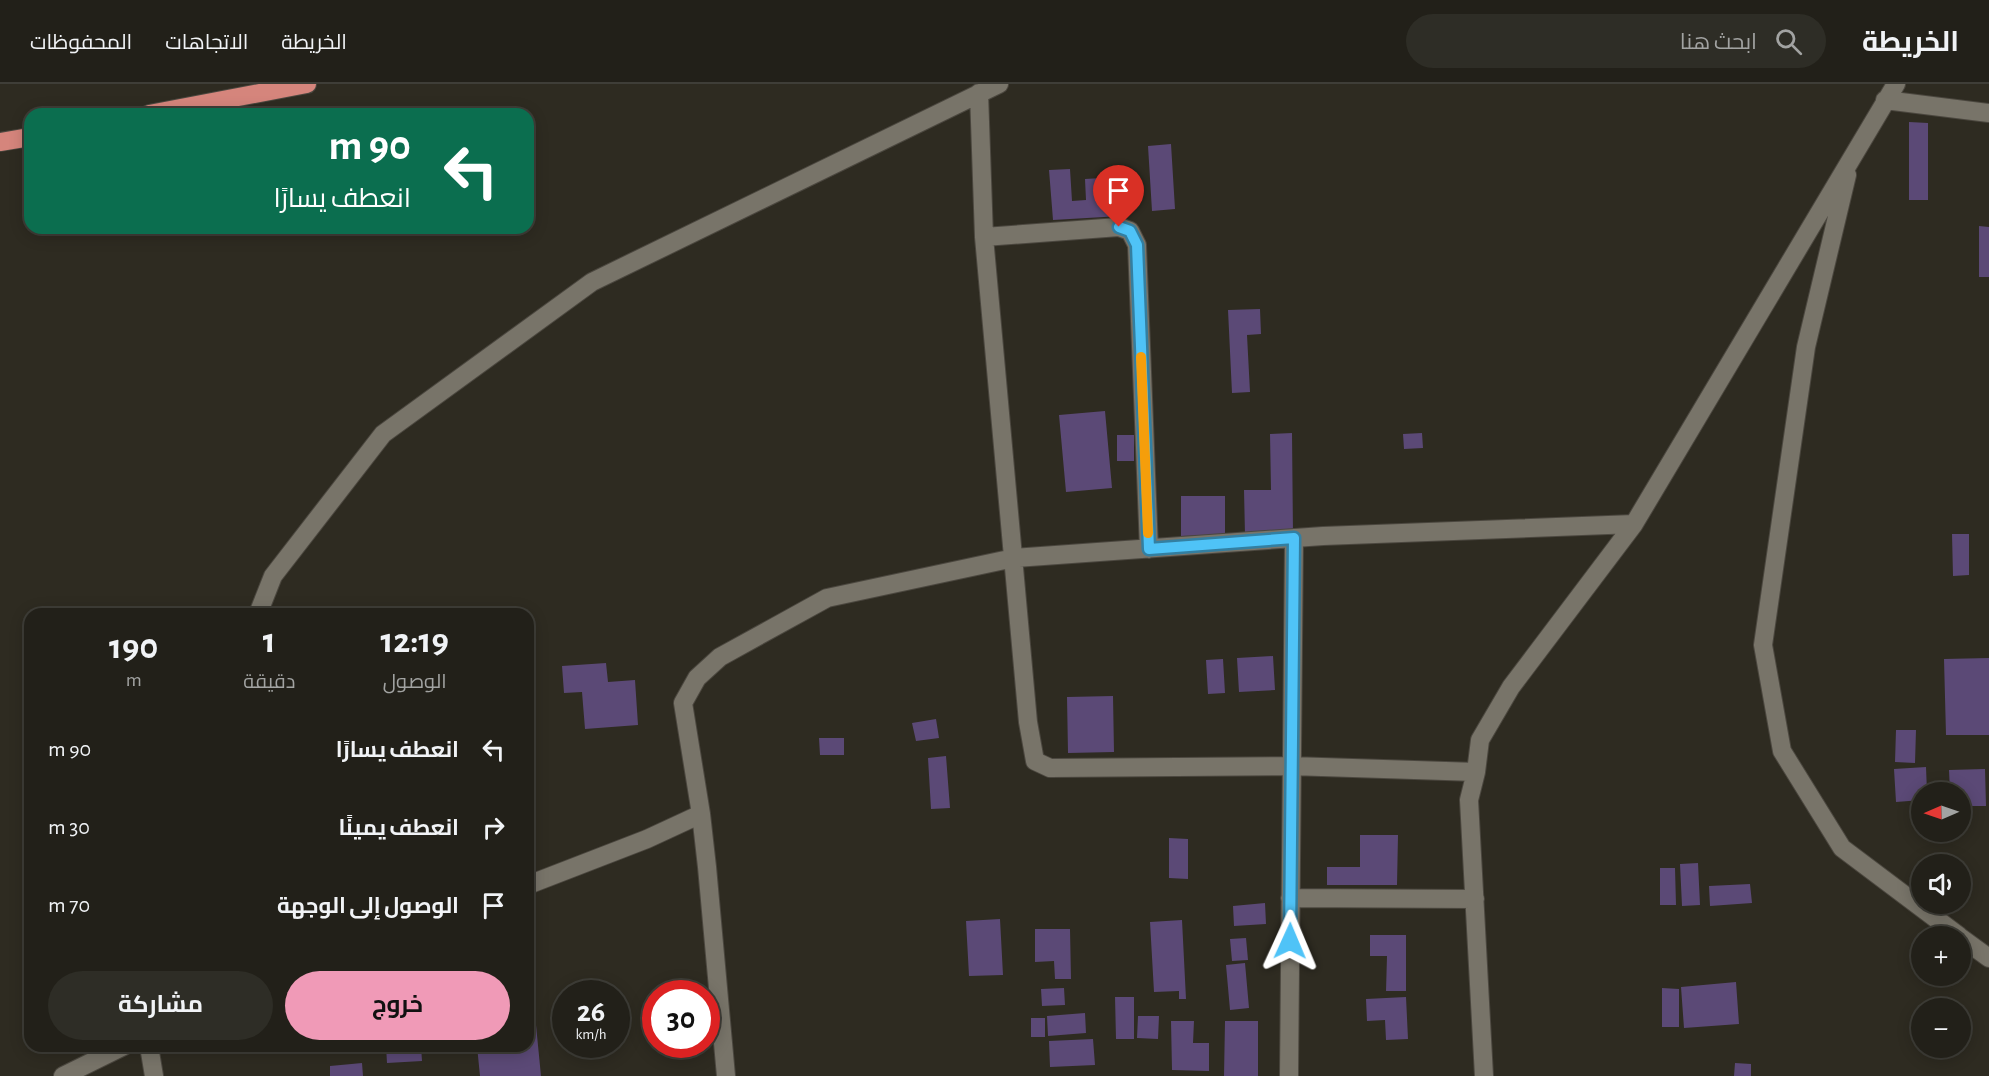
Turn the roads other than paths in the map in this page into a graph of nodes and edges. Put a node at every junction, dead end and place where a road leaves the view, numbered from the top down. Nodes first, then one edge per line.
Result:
1 (307, 84) edge
2 (999, 84) edge
3 (1896, 84) edge
4 (979, 93) junction
5 (1885, 100) junction
6 (181, 108) edge
7 (1989, 113) edge
8 (24, 138) edge
9 (0, 142) edge
10 (1852, 156) junction
11 (984, 237) junction
12 (1634, 524) junction
13 (1294, 538) junction
14 (1149, 549) junction
15 (1014, 558) junction
16 (260, 608) edge
17 (1291, 766) junction
18 (1476, 772) junction
19 (701, 814) junction
20 (534, 883) edge
21 (1290, 898) junction
22 (1475, 898) junction
23 (1945, 926) edge
24 (1971, 945) edge
25 (1989, 958) edge
26 (112, 1052) edge
27 (150, 1052) edge
28 (63, 1076) edge
29 (154, 1076) edge
30 (726, 1076) edge
31 (1288, 1076) edge
32 (1484, 1076) edge

1 - 6 highway
2 - 4 street
3 - 5 street
4 - 11 street
4 - 16 street
5 - 7 street
5 - 10 street
8 - 9 highway
10 - 12 street
10 - 23 street
11 - 14 street
11 - 15 street
12 - 13 street
12 - 18 street
13 - 14 street
13 - 17 street
14 - 15 street
15 - 17 street
15 - 19 street
17 - 18 street
17 - 21 street
18 - 22 street
19 - 20 street
19 - 30 street
21 - 22 street
21 - 31 street
22 - 32 street
24 - 25 street
26 - 28 street
27 - 29 street

